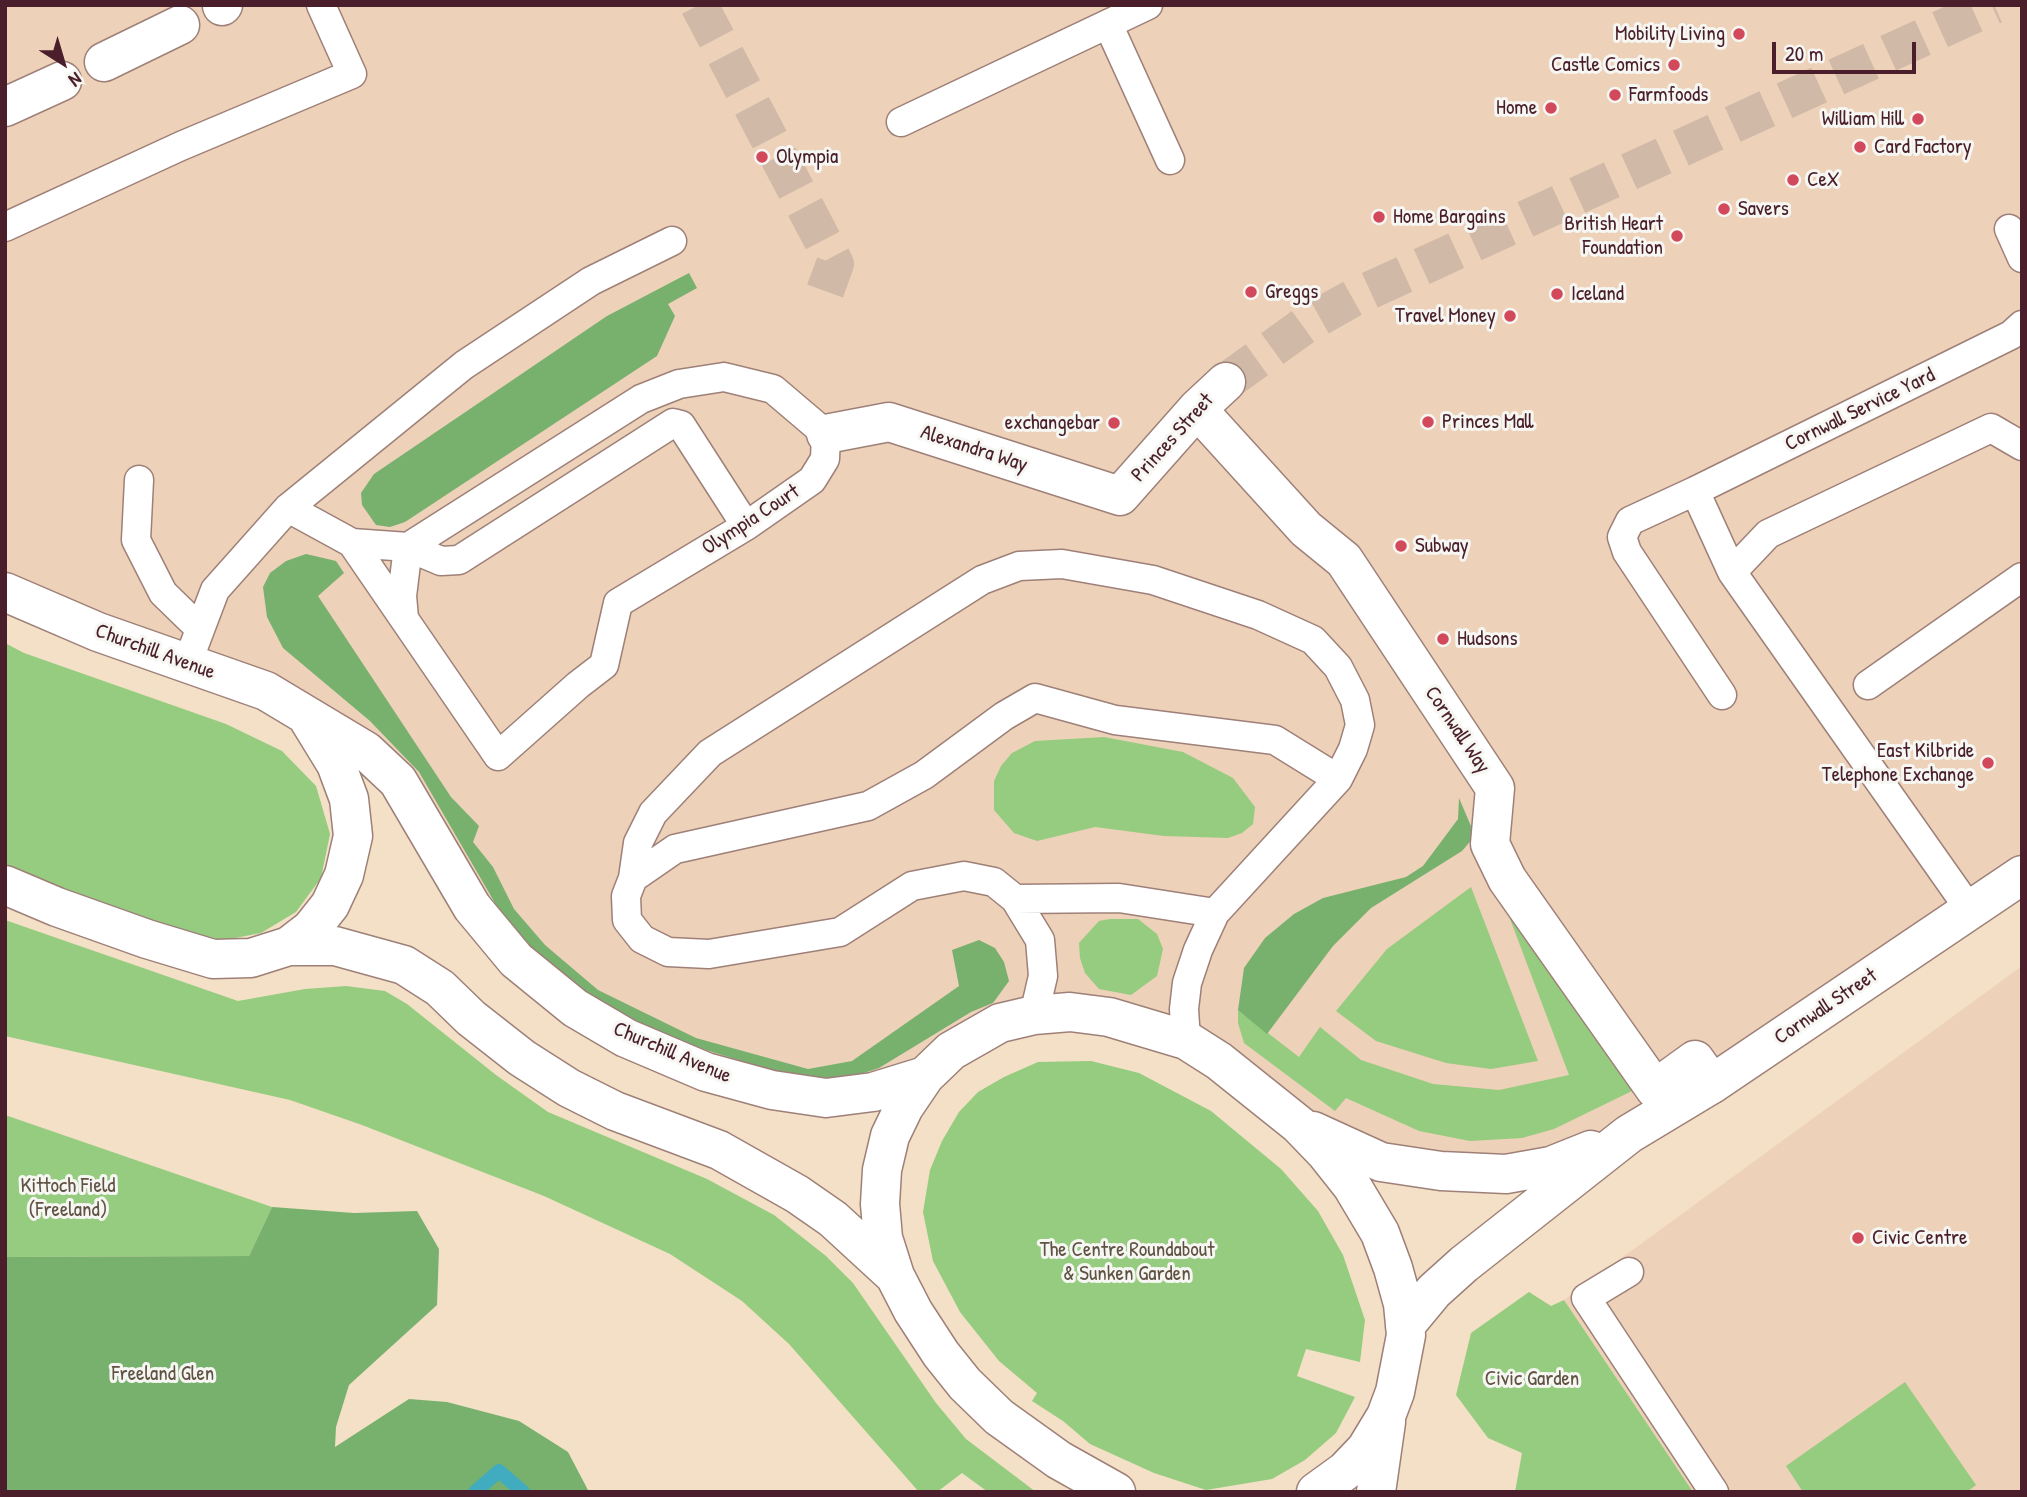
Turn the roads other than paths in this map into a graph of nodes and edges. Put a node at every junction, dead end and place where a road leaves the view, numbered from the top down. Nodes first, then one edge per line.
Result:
1 (321, 5) edge
2 (1148, 5) edge
3 (1108, 24) junction
4 (180, 25) dead end
5 (104, 62) dead end
6 (62, 81) dead end
7 (5, 107) edge
8 (901, 122) dead end
9 (1170, 160) dead end
10 (5, 227) edge
11 (2009, 229) dead end
12 (672, 241) dead end
13 (2022, 258) edge
14 (2022, 325) edge
15 (1226, 382) tunnel mouth
16 (1197, 409) junction
17 (826, 434) junction
18 (2022, 446) edge
19 (138, 480) dead end
20 (1695, 491) junction
21 (1121, 496) joint
22 (288, 508) junction
23 (746, 526) junction
24 (352, 542) junction
25 (408, 547) junction
26 (1732, 572) junction
27 (2022, 577) edge
28 (5, 592) edge
29 (404, 618) junction
30 (201, 629) junction
31 (187, 664) junction
32 (1867, 685) dead end
33 (1722, 695) dead end
34 (304, 712) junction
35 (1338, 779) junction
36 (2022, 875) edge
37 (633, 878) junction
38 (5, 885) edge
39 (1015, 900) junction
40 (1970, 910) junction
41 (1215, 913) junction
42 (289, 946) junction
43 (1034, 1015) junction
44 (1186, 1040) junction
45 (925, 1076) junction
46 (1712, 1084) junction
47 (1286, 1113) junction
48 (1629, 1134) junction
49 (1629, 1272) dead end
50 (895, 1276) junction
51 (1405, 1326) junction
52 (1386, 1416) junction
53 (1116, 1492) edge
54 (1316, 1492) edge
55 (1376, 1492) edge
56 (1714, 1492) edge

1 - 10 lane
2 - 3 lane
3 - 8 lane
3 - 9 lane
4 - 5 street
6 - 7 street
11 - 13 lane
12 - 22 lane
14 - 20 lane, Cornwall Service Yard
15 - 16 street, Princes Street
16 - 21 street, Princes Street
16 - 46 street, Cornwall Way
17 - 21 street, Alexandra Way
17 - 23 lane, Olympia Court
17 - 25 lane
18 - 26 lane
19 - 30 lane
20 - 26 lane
20 - 33 lane, Cornwall Service Yard
22 - 24 lane, Olympia Court
22 - 30 lane
23 - 25 lane, Olympia Court
23 - 29 lane, Olympia Court
24 - 25 lane, Olympia Court
24 - 29 lane, Olympia Court
25 - 29 lane
26 - 40 lane
27 - 32 lane
28 - 31 street, Churchill Avenue
30 - 31 lane
31 - 34 street, Churchill Avenue
34 - 42 street, Churchill Avenue
34 - 45 street, Churchill Avenue
35 - 37 lane
35 - 37 lane
35 - 41 lane
36 - 40 street, Cornwall Street
37 - 39 lane
38 - 42 street, Churchill Avenue
39 - 41 lane
39 - 43 lane
40 - 46 street, Cornwall Street
41 - 44 lane
42 - 50 street, Churchill Avenue
43 - 44 street
43 - 45 street
44 - 47 street
45 - 50 street
46 - 48 street, Cornwall Street
47 - 48 street, Cornwall Street
47 - 51 street
48 - 51 street, Cornwall Street
49 - 56 lane
50 - 53 street
51 - 52 street
52 - 54 street
52 - 55 street

